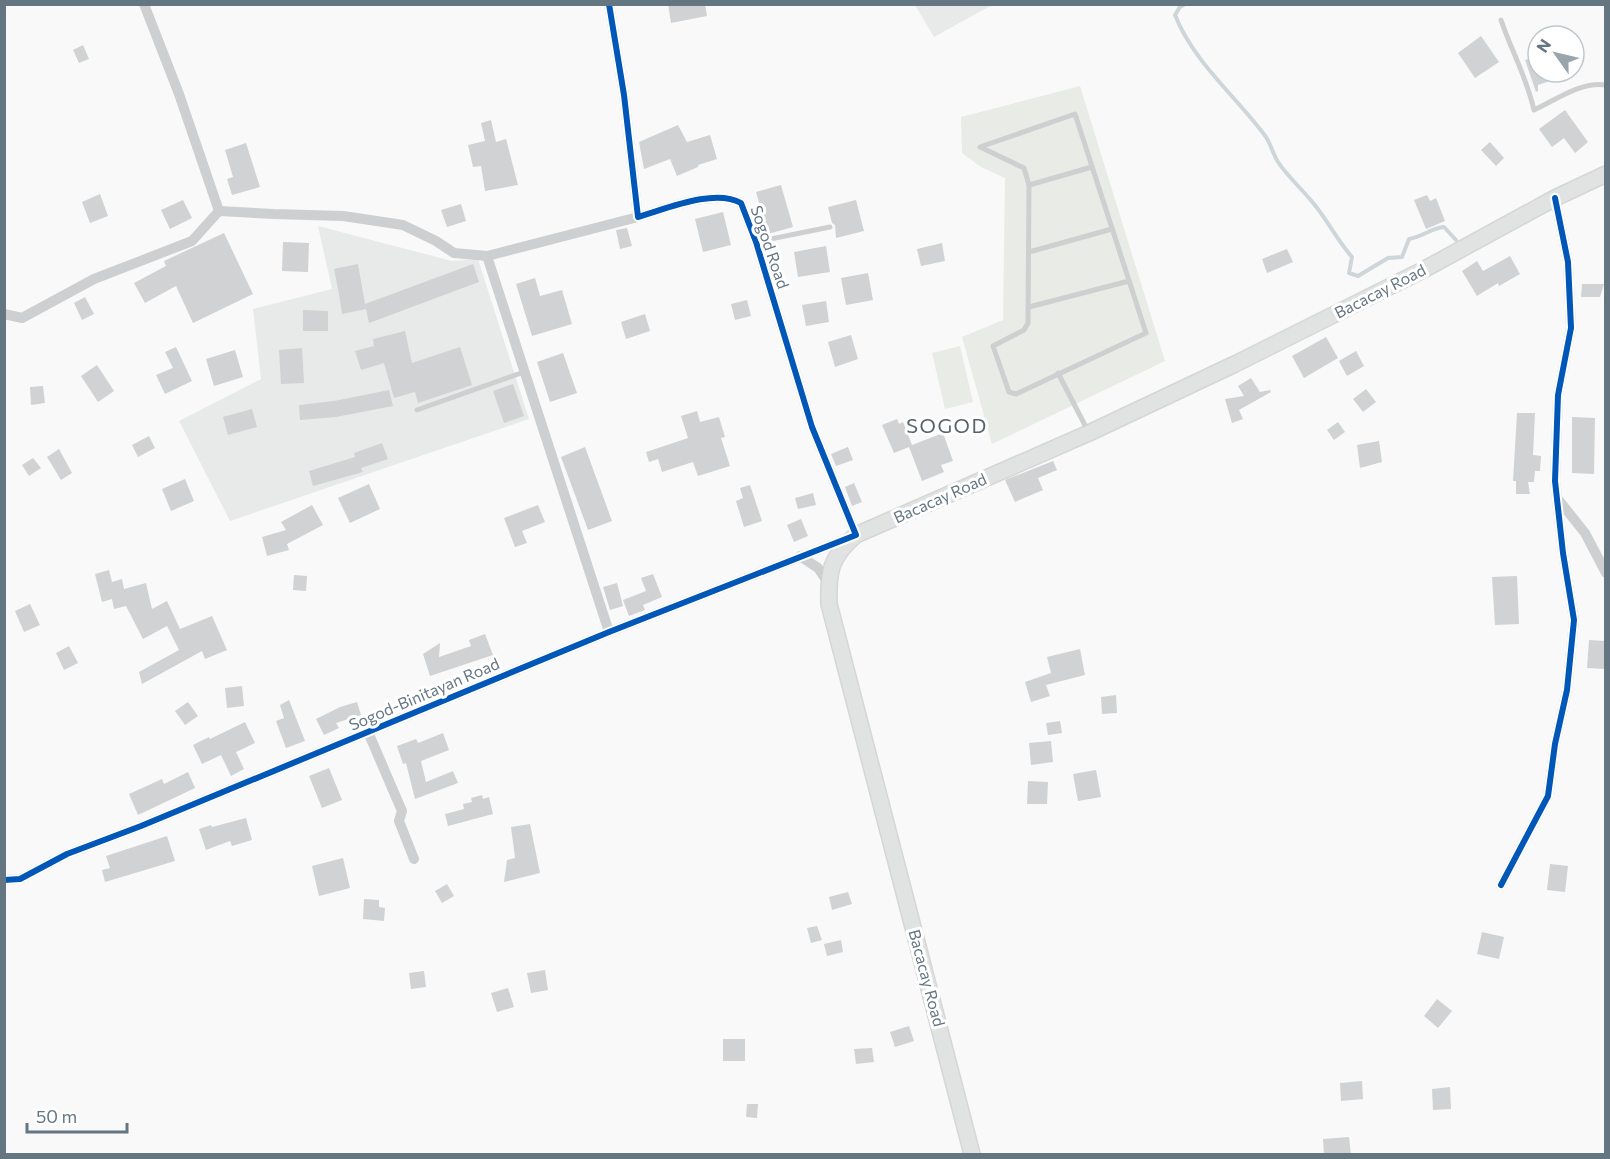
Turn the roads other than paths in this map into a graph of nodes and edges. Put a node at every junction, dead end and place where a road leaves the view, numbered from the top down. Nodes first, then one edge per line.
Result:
1 (144, 4) edge
2 (609, 4) edge
3 (1501, 20) dead end
4 (1605, 85) edge
5 (1092, 167) junction
6 (1605, 174) edge
7 (1029, 185) junction
8 (1555, 198) junction
9 (219, 211) junction
10 (638, 217) junction
11 (830, 227) dead end
12 (1112, 229) junction
13 (756, 242) junction
14 (1029, 252) junction
15 (487, 256) junction
16 (1130, 282) junction
17 (1029, 307) junction
18 (4, 314) edge
19 (524, 372) junction
20 (1058, 373) junction
21 (417, 410) dead end
22 (1089, 433) junction
23 (1557, 498) junction
24 (855, 535) junction
25 (800, 556) junction
26 (1605, 573) edge
27 (828, 584) junction
28 (609, 632) junction
29 (368, 732) junction
30 (414, 859) dead end
31 (4, 880) edge
32 (1501, 885) dead end
33 (972, 1155) edge

1 - 9 street
2 - 10 street
3 - 4 lane
5 - 7 lane
5 - 7 lane
5 - 12 lane
6 - 8 main road, Bacacay Road
7 - 14 lane
8 - 22 main road, Bacacay Road
8 - 23 street
9 - 15 street, Sogod Road
9 - 18 street
10 - 13 street, Sogod Road
10 - 15 street, Sogod Road
11 - 13 lane
12 - 14 lane
12 - 16 lane
13 - 24 street, Sogod Road
14 - 17 lane
15 - 19 street
16 - 17 lane
16 - 20 lane
17 - 20 lane
19 - 21 lane
19 - 28 street
20 - 22 lane
22 - 24 main road, Bacacay Road
23 - 26 street
23 - 32 street
24 - 25 street, Sogod-Binitayan Road
24 - 27 main road, Bacacay Road
25 - 27 street
25 - 28 street, Sogod-Binitayan Road
27 - 33 main road, Bacacay Road
28 - 29 street, Sogod-Binitayan Road
29 - 30 street
29 - 31 street, Sogod-Binitayan Road

